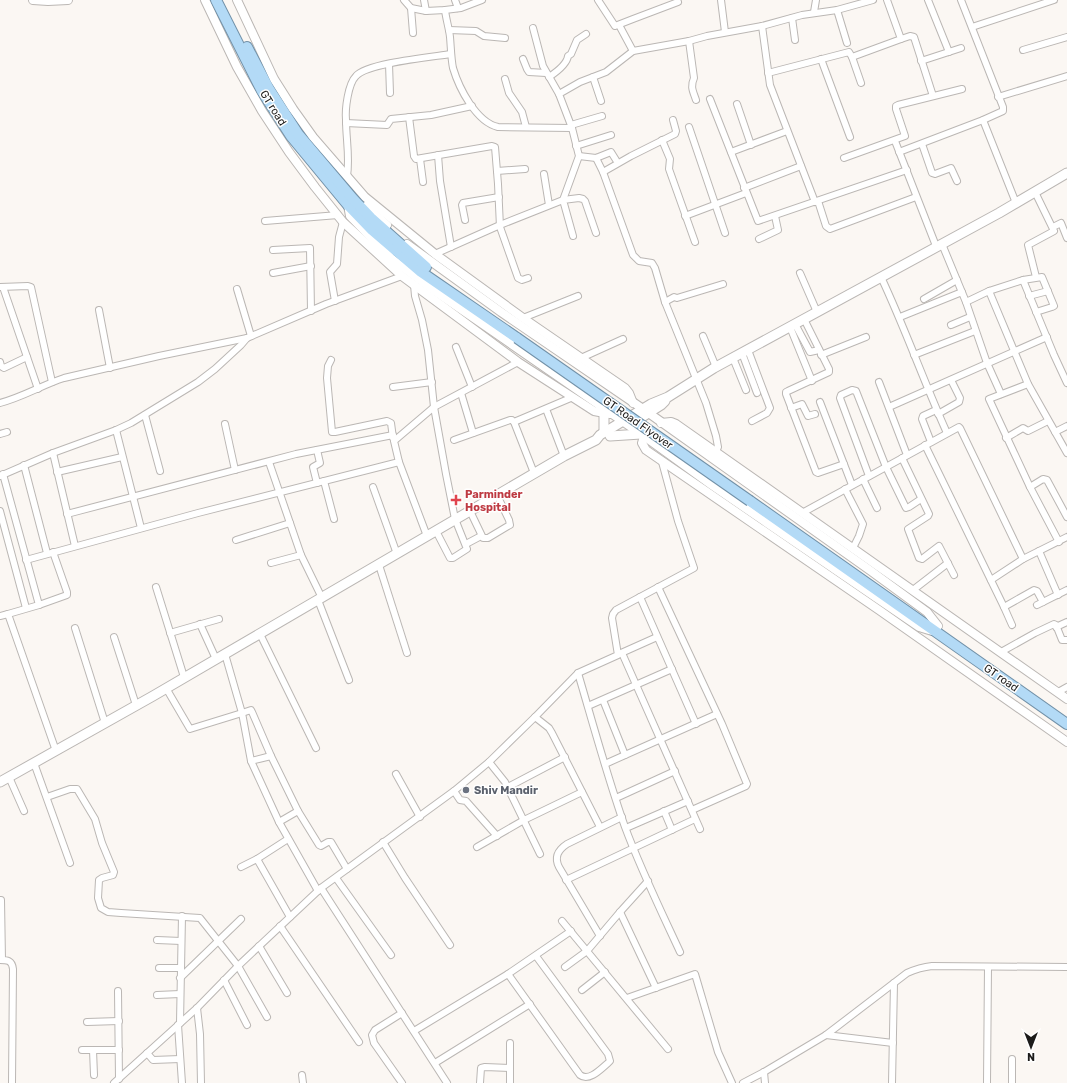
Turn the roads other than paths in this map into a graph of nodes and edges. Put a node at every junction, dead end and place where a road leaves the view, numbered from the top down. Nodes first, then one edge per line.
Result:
1 (33, 0) edge
2 (68, 0) edge
3 (205, 0) edge
4 (216, 0) edge
5 (224, 0) edge
6 (237, 0) edge
7 (404, 0) edge
8 (424, 0) edge
9 (455, 0) edge
10 (482, 0) edge
11 (598, 0) edge
12 (721, 0) edge
13 (816, 0) edge
14 (873, 0) edge
15 (887, 0) edge
16 (928, 0) edge
17 (961, 0) edge
18 (1054, 0) edge
19 (678, 2) dead end
20 (859, 2) edge
21 (411, 8) junction
22 (458, 8) junction
23 (445, 10) junction
24 (837, 10) junction
25 (426, 11) junction
26 (814, 12) junction
27 (792, 18) junction
28 (619, 25) junction
29 (762, 26) junction
30 (972, 27) junction
31 (533, 28) dead end
32 (448, 30) junction
33 (725, 32) junction
34 (413, 33) dead end
35 (586, 34) dead end
36 (1067, 37) edge
37 (505, 38) dead end
38 (901, 39) junction
39 (795, 40) dead end
40 (688, 41) junction
41 (847, 43) dead end
42 (961, 48) dead end
43 (1024, 50) dead end
44 (633, 51) junction
45 (949, 52) junction
46 (451, 54) junction
47 (852, 57) junction
48 (523, 59) dead end
49 (821, 59) junction
50 (922, 61) junction
51 (389, 64) junction
52 (768, 73) junction
53 (547, 75) junction
54 (1067, 76) edge
55 (593, 77) junction
56 (505, 79) dead end
57 (861, 83) dead end
58 (962, 89) dead end
59 (390, 93) dead end
60 (559, 94) junction
61 (932, 96) junction
62 (998, 97) junction
63 (710, 99) dead end
64 (696, 100) dead end
65 (602, 101) dead end
66 (737, 104) dead end
67 (472, 106) junction
68 (602, 116) dead end
69 (409, 117) junction
70 (673, 120) dead end
71 (983, 120) junction
72 (346, 123) junction
73 (526, 127) junction
74 (572, 127) junction
75 (689, 127) dead end
76 (787, 131) junction
77 (611, 135) dead end
78 (850, 137) dead end
79 (662, 140) junction
80 (895, 141) junction
81 (922, 144) junction
82 (751, 145) junction
83 (576, 146) junction
84 (731, 152) junction
85 (899, 152) junction
86 (438, 155) junction
87 (579, 156) junction
88 (596, 158) junction
89 (844, 158) dead end
90 (420, 159) junction
91 (616, 160) dead end
92 (801, 166) junction
93 (525, 169) dead end
94 (907, 170) junction
95 (497, 171) junction
96 (603, 172) junction
97 (1067, 173) edge
98 (544, 174) dead end
99 (348, 176) junction
100 (957, 181) dead end
101 (423, 182) dead end
102 (745, 191) junction
103 (1035, 192) junction
104 (499, 197) junction
105 (916, 197) junction
106 (563, 200) junction
107 (817, 201) junction
108 (350, 202) junction
109 (1016, 203) junction
110 (715, 204) junction
111 (549, 205) junction
112 (338, 215) junction
113 (685, 216) junction
114 (774, 216) junction
115 (465, 220) dead end
116 (265, 221) dead end
117 (343, 222) junction
118 (500, 225) junction
119 (1053, 227) junction
120 (596, 233) dead end
121 (725, 233) dead end
122 (573, 236) dead end
123 (1067, 238) edge
124 (758, 239) dead end
125 (695, 242) dead end
126 (939, 245) junction
127 (451, 247) junction
128 (273, 250) dead end
129 (435, 254) junction
130 (311, 266) junction
131 (273, 273) dead end
132 (800, 273) dead end
133 (402, 276) junction
134 (881, 277) junction
135 (1036, 277) junction
136 (528, 278) dead end
137 (957, 280) junction
138 (1023, 280) junction
139 (723, 284) dead end
140 (414, 285) junction
141 (2, 287) edge
142 (237, 289) dead end
143 (989, 291) junction
144 (1048, 291) junction
145 (962, 292) junction
146 (578, 296) dead end
147 (1029, 296) junction
148 (924, 299) dead end
149 (334, 301) junction
150 (666, 302) junction
151 (966, 302) junction
152 (99, 310) dead end
153 (311, 311) junction
154 (818, 312) junction
155 (1036, 312) junction
156 (900, 317) junction
157 (970, 317) junction
158 (523, 318) junction
159 (804, 319) junction
160 (793, 325) junction
161 (951, 325) dead end
162 (975, 331) junction
163 (703, 336) dead end
164 (249, 337) junction
165 (866, 337) dead end
166 (1047, 337) junction
167 (623, 339) dead end
168 (456, 347) dead end
169 (745, 351) junction
170 (1014, 351) junction
171 (820, 352) junction
172 (914, 355) junction
173 (28, 357) junction
174 (581, 358) junction
175 (733, 358) junction
176 (331, 360) dead end
177 (0, 362) edge
178 (518, 362) junction
179 (987, 363) junction
180 (716, 367) junction
181 (110, 368) junction
182 (696, 379) junction
183 (951, 380) junction
184 (812, 381) junction
185 (52, 382) junction
186 (432, 382) junction
187 (879, 382) dead end
188 (1067, 383) edge
189 (1028, 384) junction
190 (393, 387) dead end
191 (472, 387) junction
192 (38, 389) junction
193 (746, 390) dead end
194 (928, 390) junction
195 (461, 393) junction
196 (757, 393) dead end
197 (1001, 394) junction
198 (573, 397) junction
199 (820, 402) dead end
200 (0, 403) edge
201 (633, 403) junction
202 (434, 407) junction
203 (889, 407) junction
204 (791, 408) junction
205 (546, 409) junction
206 (646, 411) junction
207 (937, 412) junction
208 (608, 414) junction
209 (815, 414) dead end
210 (145, 415) junction
211 (752, 420) dead end
212 (1048, 421) junction
213 (514, 422) junction
214 (661, 423) junction
215 (225, 424) dead end
216 (626, 424) junction
217 (1067, 426) edge
218 (116, 430) junction
219 (7, 432) dead end
220 (1055, 432) junction
221 (473, 433) junction
222 (947, 433) junction
223 (0, 434) edge
224 (607, 434) junction
225 (393, 435) junction
226 (642, 435) junction
227 (1006, 438) junction
228 (454, 440) dead end
229 (394, 442) junction
230 (928, 443) junction
231 (317, 450) junction
232 (716, 452) junction
233 (1067, 452) edge
234 (53, 453) junction
235 (564, 456) junction
236 (904, 456) junction
237 (122, 457) junction
238 (268, 462) junction
239 (399, 462) junction
240 (662, 462) junction
241 (844, 464) junction
242 (24, 466) junction
243 (886, 467) junction
244 (235, 470) junction
245 (160, 471) dead end
246 (57, 472) junction
247 (534, 473) junction
248 (2, 475) edge
249 (866, 478) junction
250 (324, 481) junction
251 (317, 483) junction
252 (852, 485) junction
253 (373, 487) dead end
254 (1030, 487) junction
255 (845, 489) junction
256 (280, 493) junction
257 (497, 495) junction
258 (133, 496) junction
259 (921, 498) junction
260 (877, 508) dead end
261 (0, 511) edge
262 (470, 511) junction
263 (802, 512) junction
264 (67, 514) junction
265 (1067, 517) edge
266 (334, 519) dead end
267 (456, 520) junction
268 (290, 523) junction
269 (141, 528) junction
270 (436, 531) junction
271 (427, 536) junction
272 (481, 536) junction
273 (236, 540) dead end
274 (1064, 541) edge
275 (466, 544) junction
276 (75, 546) junction
277 (853, 548) junction
278 (1039, 551) junction
279 (50, 553) junction
280 (397, 554) junction
281 (301, 556) junction
282 (1024, 559) junction
283 (26, 560) junction
284 (271, 563) dead end
285 (948, 563) junction
286 (379, 565) junction
287 (954, 575) dead end
288 (991, 580) junction
289 (156, 587) dead end
290 (658, 587) junction
291 (913, 590) junction
292 (1067, 590) edge
293 (1058, 595) junction
294 (640, 598) junction
295 (320, 599) junction
296 (1043, 602) junction
297 (39, 605) junction
298 (1037, 605) dead end
299 (1004, 606) junction
300 (26, 608) junction
301 (8, 614) junction
302 (0, 616) edge
303 (219, 618) dead end
304 (1067, 622) edge
305 (200, 624) junction
306 (1012, 625) dead end
307 (1056, 627) junction
308 (75, 628) dead end
309 (936, 629) junction
310 (170, 633) junction
311 (260, 634) junction
312 (114, 637) dead end
313 (657, 637) junction
314 (1067, 640) edge
315 (1001, 652) junction
316 (407, 653) dead end
317 (224, 654) junction
318 (620, 654) junction
319 (216, 659) junction
320 (672, 669) junction
321 (578, 673) junction
322 (184, 677) junction
323 (349, 680) dead end
324 (636, 685) junction
325 (1067, 686) edge
326 (166, 688) junction
327 (1058, 692) junction
328 (1067, 699) edge
329 (602, 700) junction
330 (136, 705) junction
331 (588, 706) junction
332 (242, 713) junction
333 (717, 714) junction
334 (1067, 716) edge
335 (536, 718) junction
336 (105, 723) junction
337 (696, 724) junction
338 (1067, 724) edge
339 (660, 739) junction
340 (1067, 742) edge
341 (316, 748) dead end
342 (56, 751) junction
343 (626, 755) junction
344 (270, 756) junction
345 (565, 757) junction
346 (251, 761) junction
347 (489, 762) junction
348 (34, 763) junction
349 (605, 764) junction
350 (675, 771) junction
351 (396, 774) dead end
352 (9, 777) junction
353 (0, 782) edge
354 (508, 788) junction
355 (454, 791) junction
356 (582, 792) junction
357 (47, 797) junction
358 (616, 798) junction
359 (688, 801) junction
360 (692, 810) junction
361 (24, 811) dead end
362 (298, 811) junction
363 (664, 811) junction
364 (420, 817) junction
365 (622, 817) junction
366 (695, 819) junction
367 (524, 820) junction
368 (279, 822) junction
369 (600, 827) junction
370 (626, 828) junction
371 (672, 830) junction
372 (700, 830) dead end
373 (496, 836) junction
374 (288, 839) junction
375 (383, 842) junction
376 (477, 847) dead end
377 (634, 848) junction
378 (540, 854) dead end
379 (257, 860) junction
380 (70, 863) dead end
381 (242, 867) dead end
382 (347, 869) junction
383 (336, 878) junction
384 (566, 880) junction
385 (648, 881) junction
386 (319, 890) junction
387 (1, 900) edge
388 (620, 912) junction
389 (182, 916) junction
390 (290, 917) junction
391 (241, 919) dead end
392 (562, 920) dead end
393 (280, 926) junction
394 (571, 931) junction
395 (600, 936) junction
396 (157, 940) dead end
397 (219, 940) junction
398 (181, 941) junction
399 (450, 944) dead end
400 (259, 946) junction
401 (587, 951) junction
402 (680, 952) dead end
403 (391, 955) dead end
404 (536, 956) junction
405 (1, 960) edge
406 (238, 966) junction
407 (565, 967) dead end
408 (988, 967) junction
409 (1067, 967) edge
410 (159, 968) dead end
411 (180, 968) junction
412 (605, 972) junction
413 (508, 974) junction
414 (180, 978) junction
415 (224, 980) junction
416 (894, 983) junction
417 (656, 988) junction
418 (582, 990) dead end
419 (118, 991) dead end
420 (287, 993) dead end
421 (180, 994) junction
422 (157, 995) dead end
423 (627, 998) junction
424 (530, 1004) junction
425 (197, 1008) junction
426 (402, 1013) junction
427 (267, 1017) dead end
428 (119, 1021) junction
429 (87, 1022) dead end
430 (179, 1024) junction
431 (247, 1025) dead end
432 (414, 1031) junction
433 (826, 1034) junction
434 (359, 1042) dead end
435 (510, 1043) dead end
436 (893, 1043) junction
437 (668, 1049) dead end
438 (82, 1050) dead end
439 (93, 1050) junction
440 (119, 1050) junction
441 (147, 1053) junction
442 (180, 1059) junction
443 (1012, 1059) dead end
444 (435, 1063) junction
445 (510, 1068) junction
446 (764, 1072) junction
447 (94, 1075) dead end
448 (302, 1075) dead end
449 (116, 1081) edge
450 (12, 1083) edge
451 (182, 1083) edge
452 (201, 1083) edge
453 (303, 1083) edge
454 (402, 1083) edge
455 (447, 1083) edge
456 (480, 1083) edge
457 (510, 1083) edge
458 (732, 1083) edge
459 (743, 1083) edge
460 (765, 1083) edge
461 (892, 1083) edge
462 (987, 1083) edge
463 (1012, 1083) edge

1 - 2 street
3 - 112 street
4 - 108 highway, GT road
5 - 108 highway, GT road
6 - 99 street
7 - 21 street
8 - 25 street
9 - 22 street
10 - 22 street
11 - 28 street
12 - 33 street
13 - 26 street
14 - 20 street
15 - 38 street
16 - 45 street
17 - 30 street
18 - 30 street
19 - 28 street
20 - 24 street
21 - 25 street
21 - 34 street
22 - 23 street
23 - 25 street
23 - 32 street
24 - 26 street
24 - 41 street
26 - 27 street
27 - 29 street
27 - 39 street
28 - 44 street
29 - 33 street
29 - 52 street
30 - 62 street
31 - 53 street
32 - 37 street
32 - 46 street
33 - 40 street
35 - 53 street
36 - 43 street
38 - 47 street
38 - 50 street
40 - 44 street
40 - 64 street
42 - 45 street
44 - 55 street
45 - 50 street
46 - 51 street
46 - 67 street
47 - 49 street
47 - 57 street
48 - 53 street
49 - 52 street
49 - 78 street
50 - 61 street
51 - 59 street
51 - 72 street
52 - 76 street
53 - 60 street
54 - 62 street
55 - 60 street
55 - 65 street
56 - 73 street
58 - 61 street
60 - 74 street
61 - 80 street
62 - 71 street
63 - 84 street
66 - 82 street
67 - 69 street
67 - 73 street
68 - 74 street
69 - 72 street
69 - 90 street
70 - 79 street
71 - 81 street
71 - 109 street
72 - 99 street
73 - 74 street
74 - 83 street
75 - 110 street
76 - 82 street
76 - 92 street
77 - 83 street
79 - 96 street
79 - 113 street
80 - 85 street
80 - 89 street
81 - 85 street
81 - 100 street
82 - 84 street
83 - 87 street
84 - 102 street
85 - 94 street
86 - 90 street
86 - 95 street
86 - 127 street
87 - 88 street
87 - 106 street
88 - 91 street
88 - 96 street
90 - 101 street
92 - 102 street
92 - 107 street
93 - 95 street
94 - 105 street
94 - 107 street
95 - 104 street
96 - 150 street
97 - 103 main road
98 - 111 street
99 - 129 street
102 - 110 street
102 - 114 street
103 - 109 main road
103 - 119 street
104 - 115 street
104 - 118 street
105 - 107 street
105 - 126 street
106 - 111 street
106 - 120 street
106 - 122 street
107 - 114 street
108 - 201 street
108 - 208 street
108 - 309 highway, GT Road Flyover, bridge
109 - 126 main road
110 - 113 street
110 - 121 street
111 - 118 street
112 - 116 street
112 - 117 street
113 - 125 street
114 - 124 street
117 - 133 street
117 - 149 street
118 - 127 street
118 - 136 street
119 - 123 street
119 - 135 street
126 - 134 main road
126 - 137 street
127 - 129 street
128 - 130 street
129 - 158 street
130 - 131 street
130 - 153 street
132 - 154 street
133 - 140 street
133 - 149 street
134 - 154 main road
134 - 156 street
135 - 138 street
135 - 144 street
137 - 145 street
137 - 148 street
138 - 143 street
138 - 147 street
139 - 150 street
140 - 178 street
140 - 186 street
141 - 173 street
141 - 185 street
142 - 164 street
143 - 151 street
143 - 170 street
144 - 147 street
144 - 155 street
145 - 151 street
145 - 156 street
146 - 158 street
147 - 155 street
149 - 153 street
150 - 182 street
151 - 157 street
152 - 181 street
153 - 164 street
154 - 159 main road
155 - 166 street
156 - 172 street
157 - 161 street
157 - 162 street
158 - 174 street
159 - 160 main road
159 - 171 street
160 - 169 main road
160 - 171 street
160 - 184 street
162 - 172 street
162 - 179 street
163 - 180 street
164 - 181 street
164 - 210 street
165 - 171 street
166 - 170 street
166 - 188 street
167 - 174 street
168 - 191 street
169 - 175 main road
169 - 196 street
169 - 211 street
170 - 179 street
170 - 189 street
171 - 184 street
172 - 194 street
173 - 177 street
173 - 192 street
174 - 201 street
175 - 180 main road
175 - 193 street
176 - 225 street
178 - 191 street
178 - 198 street
179 - 183 street
179 - 197 street
180 - 182 main road
181 - 185 street
182 - 206 main road
182 - 232 street
183 - 194 street
183 - 207 street
184 - 204 street
185 - 192 street
186 - 190 street
186 - 202 street
187 - 203 street
189 - 197 street
189 - 212 street
191 - 195 street
192 - 200 street
194 - 203 street
194 - 207 street
195 - 202 street
195 - 221 street
197 - 227 street
198 - 205 street
198 - 208 street
199 - 241 street
201 - 206 street
202 - 229 street
202 - 267 street
203 - 236 street
204 - 209 street
204 - 241 street
205 - 213 street
205 - 235 street
206 - 214 street
206 - 216 main road
207 - 222 street
207 - 230 street
208 - 216 street
208 - 224 main road
210 - 218 street
210 - 245 street
212 - 220 street
212 - 227 street
213 - 221 street
213 - 247 street
214 - 232 street
214 - 309 street
215 - 244 street
216 - 224 main road
216 - 226 street
217 - 220 street
218 - 234 street
218 - 237 street
219 - 223 street
220 - 233 street
221 - 228 street
222 - 230 street
222 - 282 street
224 - 226 main road
224 - 235 main road
225 - 229 street
225 - 231 street
226 - 240 street
226 - 309 street
227 - 254 street
229 - 239 street
230 - 236 street
230 - 288 street
231 - 238 street
231 - 251 street
232 - 263 street
234 - 242 street
234 - 246 street
235 - 247 main road
236 - 243 street
236 - 259 street
237 - 246 street
237 - 258 street
238 - 244 street
238 - 256 street
239 - 250 street
239 - 271 street
240 - 290 street
240 - 340 street
241 - 252 street
242 - 248 street
242 - 279 street
243 - 249 street
243 - 249 street
243 - 259 street
244 - 258 street
246 - 264 street
247 - 257 main road
248 - 283 street
249 - 252 street
249 - 260 street
250 - 251 street
250 - 266 street
251 - 256 street
252 - 255 street
253 - 280 street
254 - 265 street
254 - 274 street
255 - 263 street
255 - 277 street
256 - 268 street
256 - 269 street
257 - 262 main road
257 - 272 street
258 - 264 street
258 - 269 street
259 - 285 street
261 - 300 street
262 - 267 main road
262 - 272 street
263 - 277 street
264 - 276 street
267 - 270 main road
267 - 275 street
268 - 273 street
268 - 281 street
269 - 276 street
270 - 271 main road
270 - 275 street
271 - 280 main road
272 - 275 street
274 - 278 street
276 - 279 street
277 - 291 street
278 - 282 street
278 - 293 street
279 - 283 street
279 - 297 street
280 - 286 main road
281 - 284 street
281 - 295 street
282 - 288 street
283 - 297 street
285 - 287 street
285 - 291 street
286 - 295 main road
286 - 316 street
288 - 299 street
289 - 310 street
290 - 294 street
290 - 333 street
291 - 315 street
292 - 293 street
293 - 296 street
294 - 313 street
294 - 318 street
295 - 311 main road
295 - 323 street
296 - 298 street
296 - 299 street
297 - 300 street
299 - 306 street
300 - 301 street
301 - 302 street
301 - 342 street
303 - 305 street
304 - 307 street
305 - 310 street
305 - 319 street
307 - 314 street
307 - 315 street
308 - 336 street
309 - 334 highway, GT road
309 - 338 highway, GT road
310 - 322 street
311 - 317 main road
311 - 341 street
312 - 330 street
313 - 318 street
313 - 320 street
315 - 327 street
317 - 319 main road
317 - 332 street
318 - 321 street
318 - 324 street
319 - 322 main road
320 - 324 street
320 - 337 street
321 - 331 street
321 - 335 street
322 - 326 main road
324 - 329 street
324 - 339 street
325 - 327 street
326 - 330 main road
326 - 332 street
327 - 328 street
329 - 331 street
329 - 343 street
330 - 336 main road
331 - 349 street
332 - 344 street
332 - 346 street
333 - 337 street
333 - 360 street
335 - 345 street
335 - 347 street
336 - 342 main road
337 - 339 street
339 - 343 street
339 - 350 street
342 - 348 main road
343 - 349 street
344 - 346 street
344 - 362 street
345 - 354 street
345 - 356 street
346 - 368 street
347 - 354 street
347 - 355 street
348 - 352 main road
348 - 357 street
349 - 358 street
350 - 358 street
350 - 359 street
351 - 364 street
352 - 353 main road
352 - 361 street
354 - 367 street
355 - 364 street
355 - 373 street
356 - 367 street
356 - 369 street
357 - 380 street
357 - 389 street
358 - 365 street
359 - 360 street
359 - 363 street
360 - 366 street
362 - 368 street
362 - 382 street
363 - 370 street
363 - 371 street
364 - 375 street
365 - 369 street
365 - 370 street
366 - 371 street
366 - 372 street
367 - 373 street
367 - 378 street
368 - 374 street
369 - 384 street
370 - 377 street
371 - 377 street
373 - 376 street
374 - 379 street
374 - 386 street
375 - 382 street
375 - 399 street
377 - 384 street
377 - 385 street
379 - 381 street
379 - 390 street
382 - 383 street
383 - 386 street
383 - 403 street
384 - 395 street
385 - 388 street
385 - 402 street
386 - 390 street
386 - 426 street
387 - 405 street
388 - 395 street
388 - 417 street
389 - 397 street
389 - 398 street
390 - 393 street
391 - 397 street
392 - 394 street
393 - 400 street
393 - 434 street
394 - 401 street
394 - 404 street
395 - 401 street
396 - 398 street
397 - 406 street
397 - 414 street
398 - 411 street
400 - 406 street
400 - 420 street
401 - 407 street
401 - 412 street
404 - 413 street
404 - 424 street
405 - 450 street
406 - 415 street
406 - 427 street
408 - 409 street
408 - 416 street
408 - 462 street
410 - 411 street
411 - 414 street
412 - 418 street
412 - 423 street
413 - 424 street
413 - 432 street
414 - 421 street
415 - 425 street
415 - 431 street
416 - 433 street
416 - 436 street
417 - 423 street
417 - 458 street
419 - 428 street
421 - 422 street
421 - 430 street
423 - 437 street
424 - 444 street
425 - 430 street
425 - 452 street
426 - 432 street
426 - 454 street
428 - 429 street
428 - 440 street
430 - 441 street
430 - 442 street
432 - 444 street
433 - 436 street
433 - 446 street
435 - 445 street
436 - 461 street
438 - 439 street
439 - 440 street
439 - 447 street
440 - 449 street
441 - 442 street
441 - 449 street
442 - 451 street
443 - 463 street
444 - 455 street
445 - 456 street
445 - 457 street
446 - 459 street
446 - 460 street
448 - 453 street

